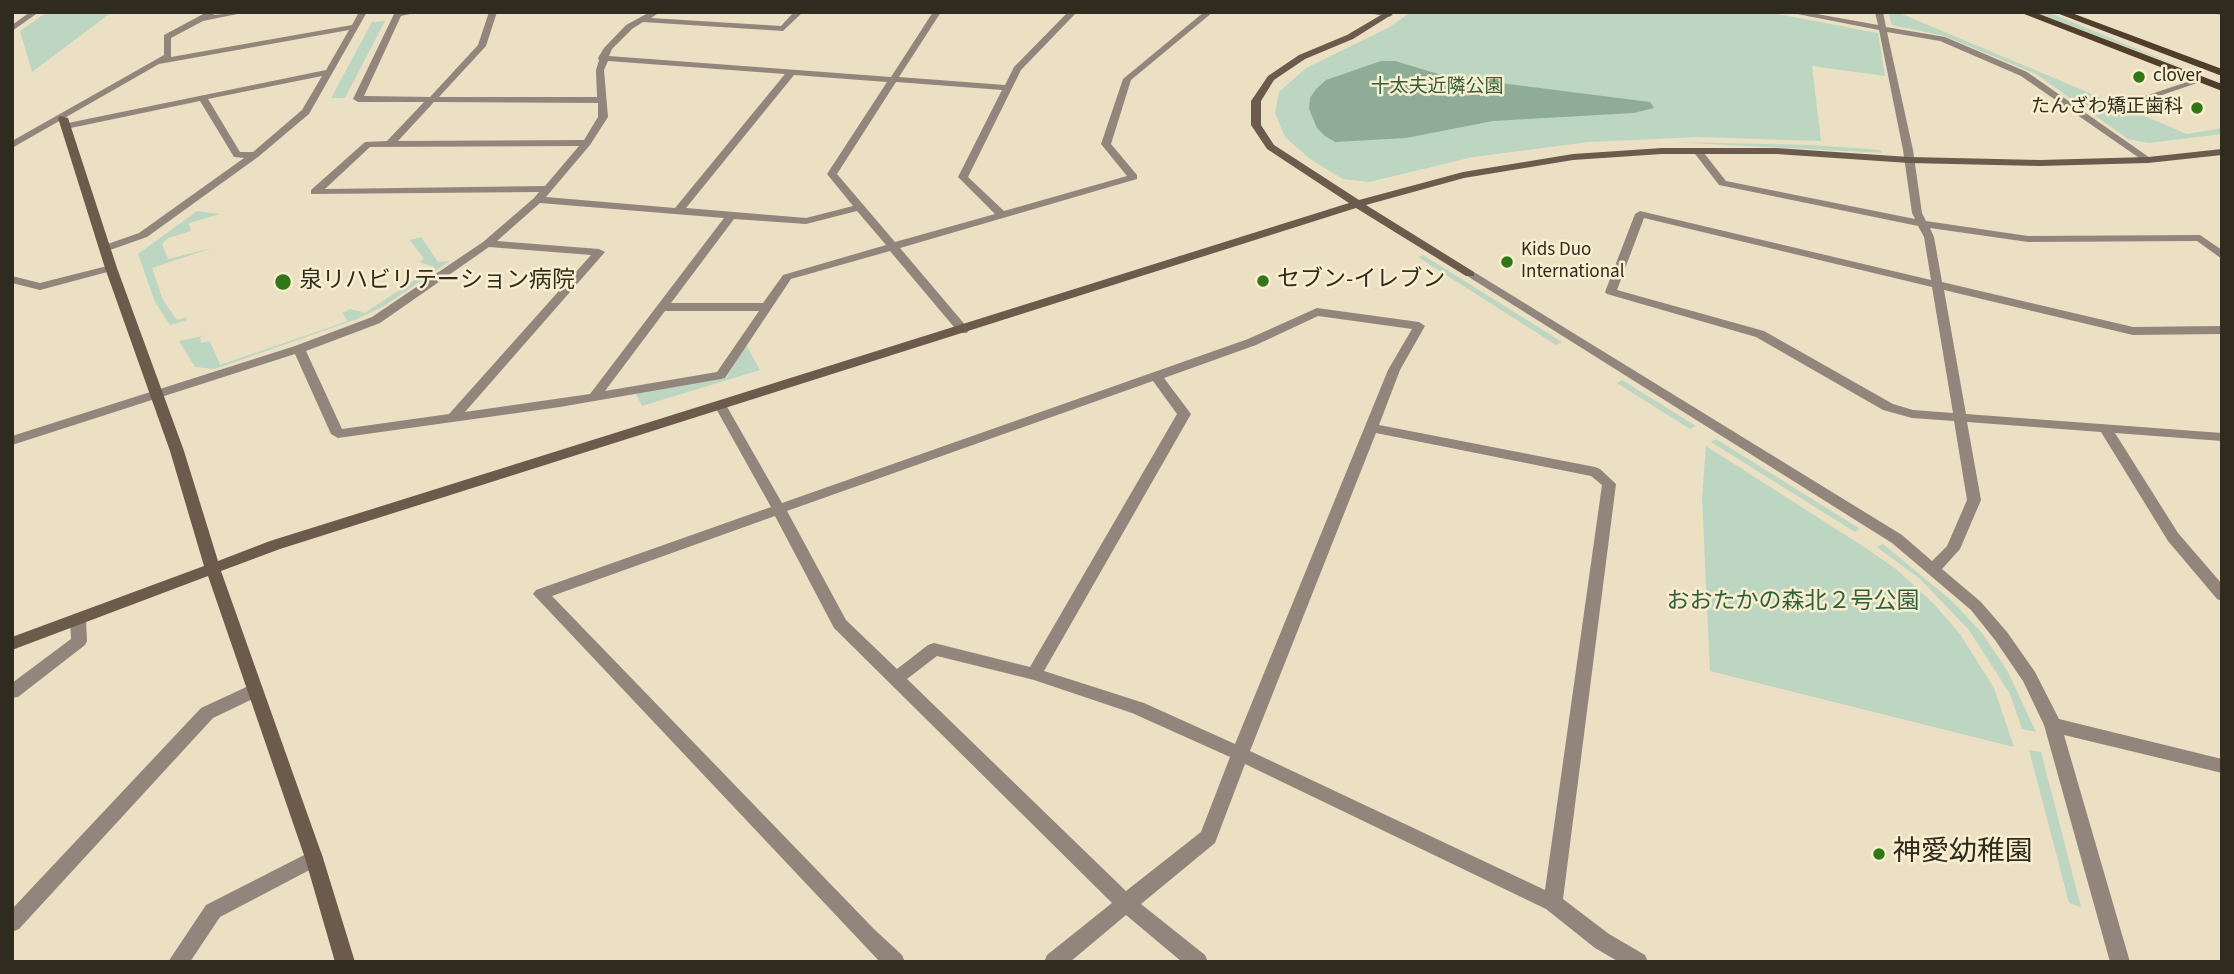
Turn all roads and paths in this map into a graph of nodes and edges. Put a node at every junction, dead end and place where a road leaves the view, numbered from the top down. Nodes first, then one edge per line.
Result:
1 (35, 12) edge
2 (214, 12) edge
3 (243, 12) edge
4 (363, 12) edge
5 (415, 12) edge
6 (493, 12) edge
7 (656, 12) edge
8 (799, 12) edge
9 (937, 12) edge
10 (1073, 12) edge
11 (1209, 12) edge
12 (1368, 12) edge
13 (1791, 12) edge
14 (1879, 12) edge
15 (2024, 12) edge
16 (2059, 12) edge
17 (1391, 14) edge
18 (643, 20) junction
19 (197, 21) junction
20 (352, 27) junction
21 (12, 29) edge
22 (1884, 29) junction
23 (602, 58) junction
24 (159, 62) junction
25 (327, 72) junction
26 (791, 72) junction
27 (2222, 73) edge
28 (893, 80) junction
29 (2202, 80) junction
30 (1008, 88) junction
31 (2222, 88) edge
32 (202, 97) junction
33 (2144, 98) dead end
34 (602, 100) junction
35 (430, 101) junction
36 (65, 122) junction
37 (587, 143) junction
38 (390, 144) junction
39 (12, 145) edge
40 (1697, 150) junction
41 (2222, 152) edge
42 (255, 155) junction
43 (1909, 160) junction
44 (2148, 160) junction
45 (548, 189) junction
46 (538, 200) junction
47 (1357, 204) junction
48 (860, 207) junction
49 (679, 210) junction
50 (733, 214) junction
51 (1002, 215) junction
52 (1923, 225) junction
53 (487, 244) junction
54 (106, 248) junction
55 (893, 248) junction
56 (2222, 256) edge
57 (111, 268) junction
58 (12, 279) edge
59 (1936, 285) junction
60 (662, 307) junction
61 (765, 307) junction
62 (963, 330) junction
63 (2222, 330) edge
64 (299, 349) junction
65 (1156, 376) junction
66 (158, 392) junction
67 (596, 396) junction
68 (720, 405) junction
69 (453, 418) junction
70 (1958, 418) junction
71 (1373, 428) junction
72 (2106, 429) junction
73 (2222, 437) edge
74 (12, 441) edge
75 (779, 509) junction
76 (214, 566) junction
77 (1934, 568) junction
78 (2222, 595) edge
79 (78, 619) junction
80 (12, 644) edge
81 (1034, 674) junction
82 (897, 678) junction
83 (255, 690) junction
84 (12, 692) edge
85 (2053, 725) junction
86 (1240, 754) junction
87 (2222, 766) edge
88 (314, 858) junction
89 (1124, 902) junction
90 (1553, 903) junction
91 (12, 923) edge
92 (178, 962) edge
93 (345, 962) edge
94 (895, 962) edge
95 (1054, 962) edge
96 (1199, 962) edge
97 (1638, 962) edge
98 (2120, 962) edge

1 - 21 street
2 - 19 street
3 - 19 street
4 - 20 street
5 - 35 street
6 - 35 street
7 - 18 street
8 - 18 street
9 - 28 street
10 - 30 street
11 - 51 street
12 - 17 street
13 - 22 street
14 - 22 street
15 - 29 main road
16 - 27 main road
17 - 47 street
18 - 23 street
19 - 24 street
20 - 24 street
20 - 25 street
22 - 43 street
22 - 44 street
23 - 26 street
23 - 34 street
24 - 36 street
25 - 32 street
25 - 42 street
26 - 28 street
26 - 49 street
28 - 30 street
28 - 48 street
29 - 31 main road
29 - 33 street
30 - 51 street
32 - 36 street
32 - 42 street
34 - 35 street
34 - 37 street
35 - 38 street
36 - 39 street
36 - 54 street
37 - 38 street
37 - 45 street
38 - 45 street
40 - 43 street
40 - 47 street
40 - 52 street
41 - 44 street
42 - 54 street
43 - 44 street
43 - 52 street
45 - 46 street
46 - 49 street
46 - 53 street
47 - 62 street
47 - 77 street
48 - 50 street
48 - 55 street
49 - 50 street
50 - 60 street
51 - 55 street
52 - 56 street
52 - 59 street
53 - 64 street
53 - 69 street
54 - 57 street
55 - 61 street
55 - 62 street
57 - 58 street
57 - 66 street
59 - 63 street
59 - 70 street
59 - 70 street
60 - 61 street
60 - 67 street
61 - 67 street
62 - 68 street
64 - 66 street
64 - 69 street
65 - 71 street
65 - 75 street
65 - 81 street
66 - 74 street
66 - 76 street
67 - 69 street
68 - 75 street
68 - 76 street
70 - 72 street
70 - 77 street
71 - 86 street
71 - 90 street
72 - 73 street
72 - 78 street
75 - 82 street
75 - 94 street
76 - 79 street
76 - 83 street
77 - 85 street
79 - 80 street
79 - 84 street
81 - 82 street
81 - 86 street
82 - 89 street
83 - 88 street
83 - 91 street
85 - 87 street
85 - 98 street
86 - 89 street
86 - 90 street
88 - 92 street
88 - 93 street
89 - 95 street
89 - 96 street
90 - 97 street

